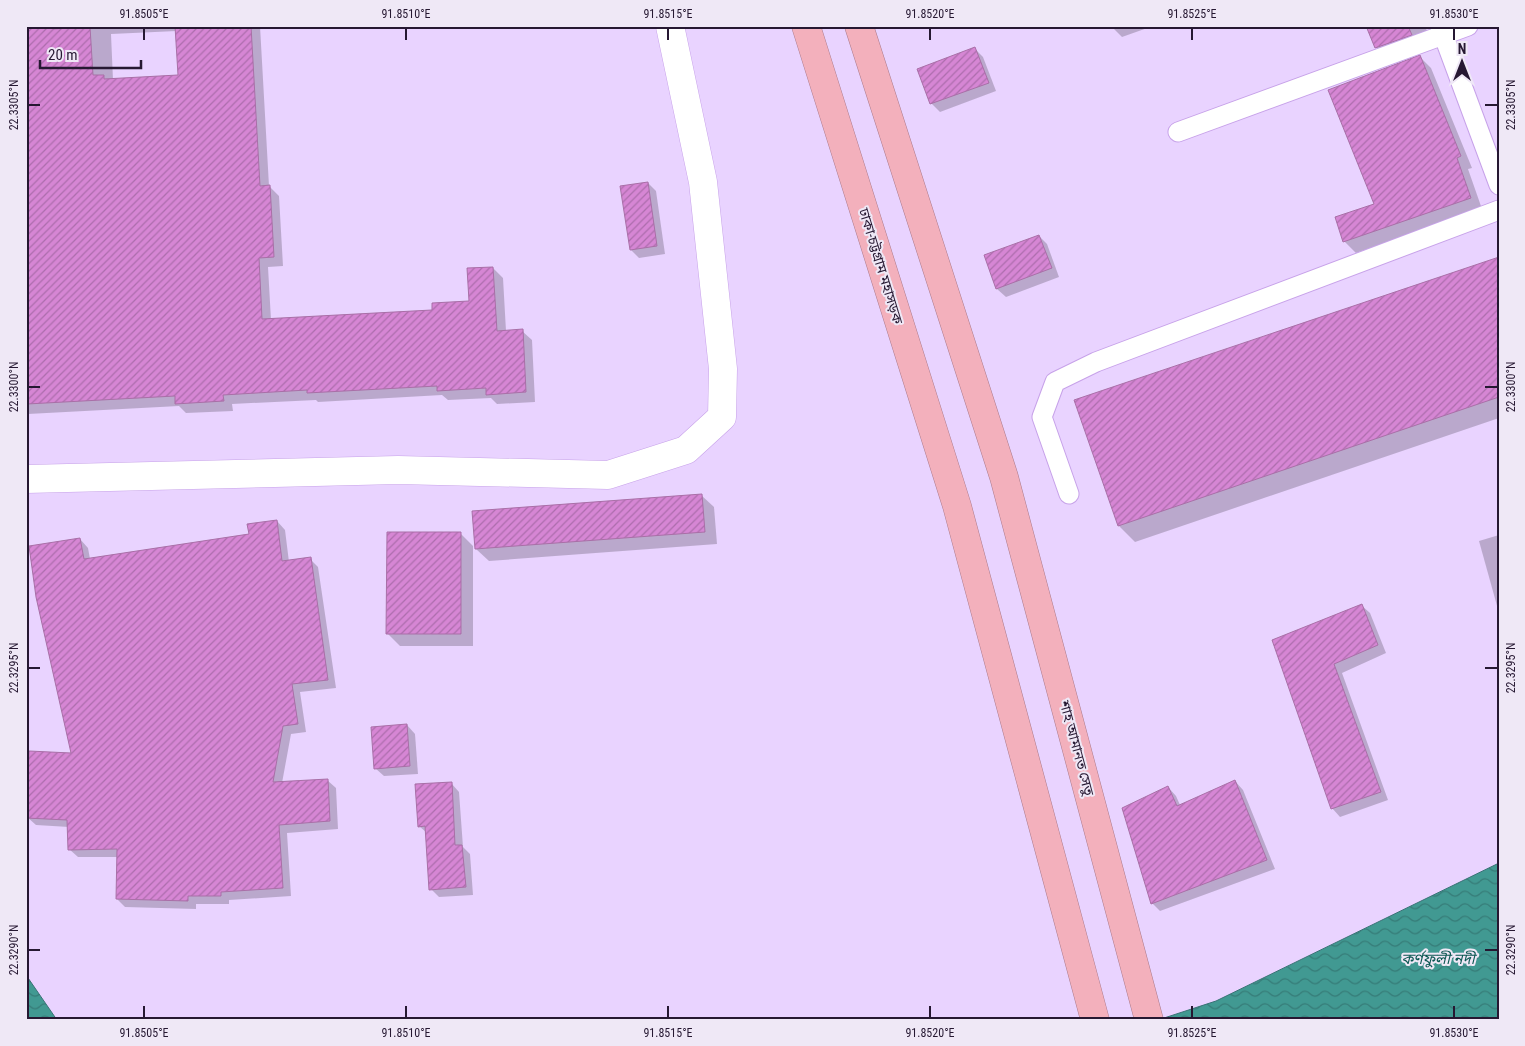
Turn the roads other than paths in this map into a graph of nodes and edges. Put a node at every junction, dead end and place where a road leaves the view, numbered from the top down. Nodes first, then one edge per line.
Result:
1 (670, 26) edge
2 (806, 26) edge
3 (859, 26) edge
4 (1468, 26) edge
5 (1442, 31) edge
6 (1178, 132) dead end
7 (1499, 185) edge
8 (1499, 210) edge
9 (26, 479) edge
10 (1069, 494) dead end
11 (1095, 1020) edge
12 (1149, 1020) edge

1 - 9 main road
2 - 11 highway, ঢাকা-চট্টগ্রাম মহাসড়ক
3 - 12 highway, শাহ আমানত সেতু
4 - 5 lane
5 - 6 lane
5 - 7 lane
8 - 10 lane

